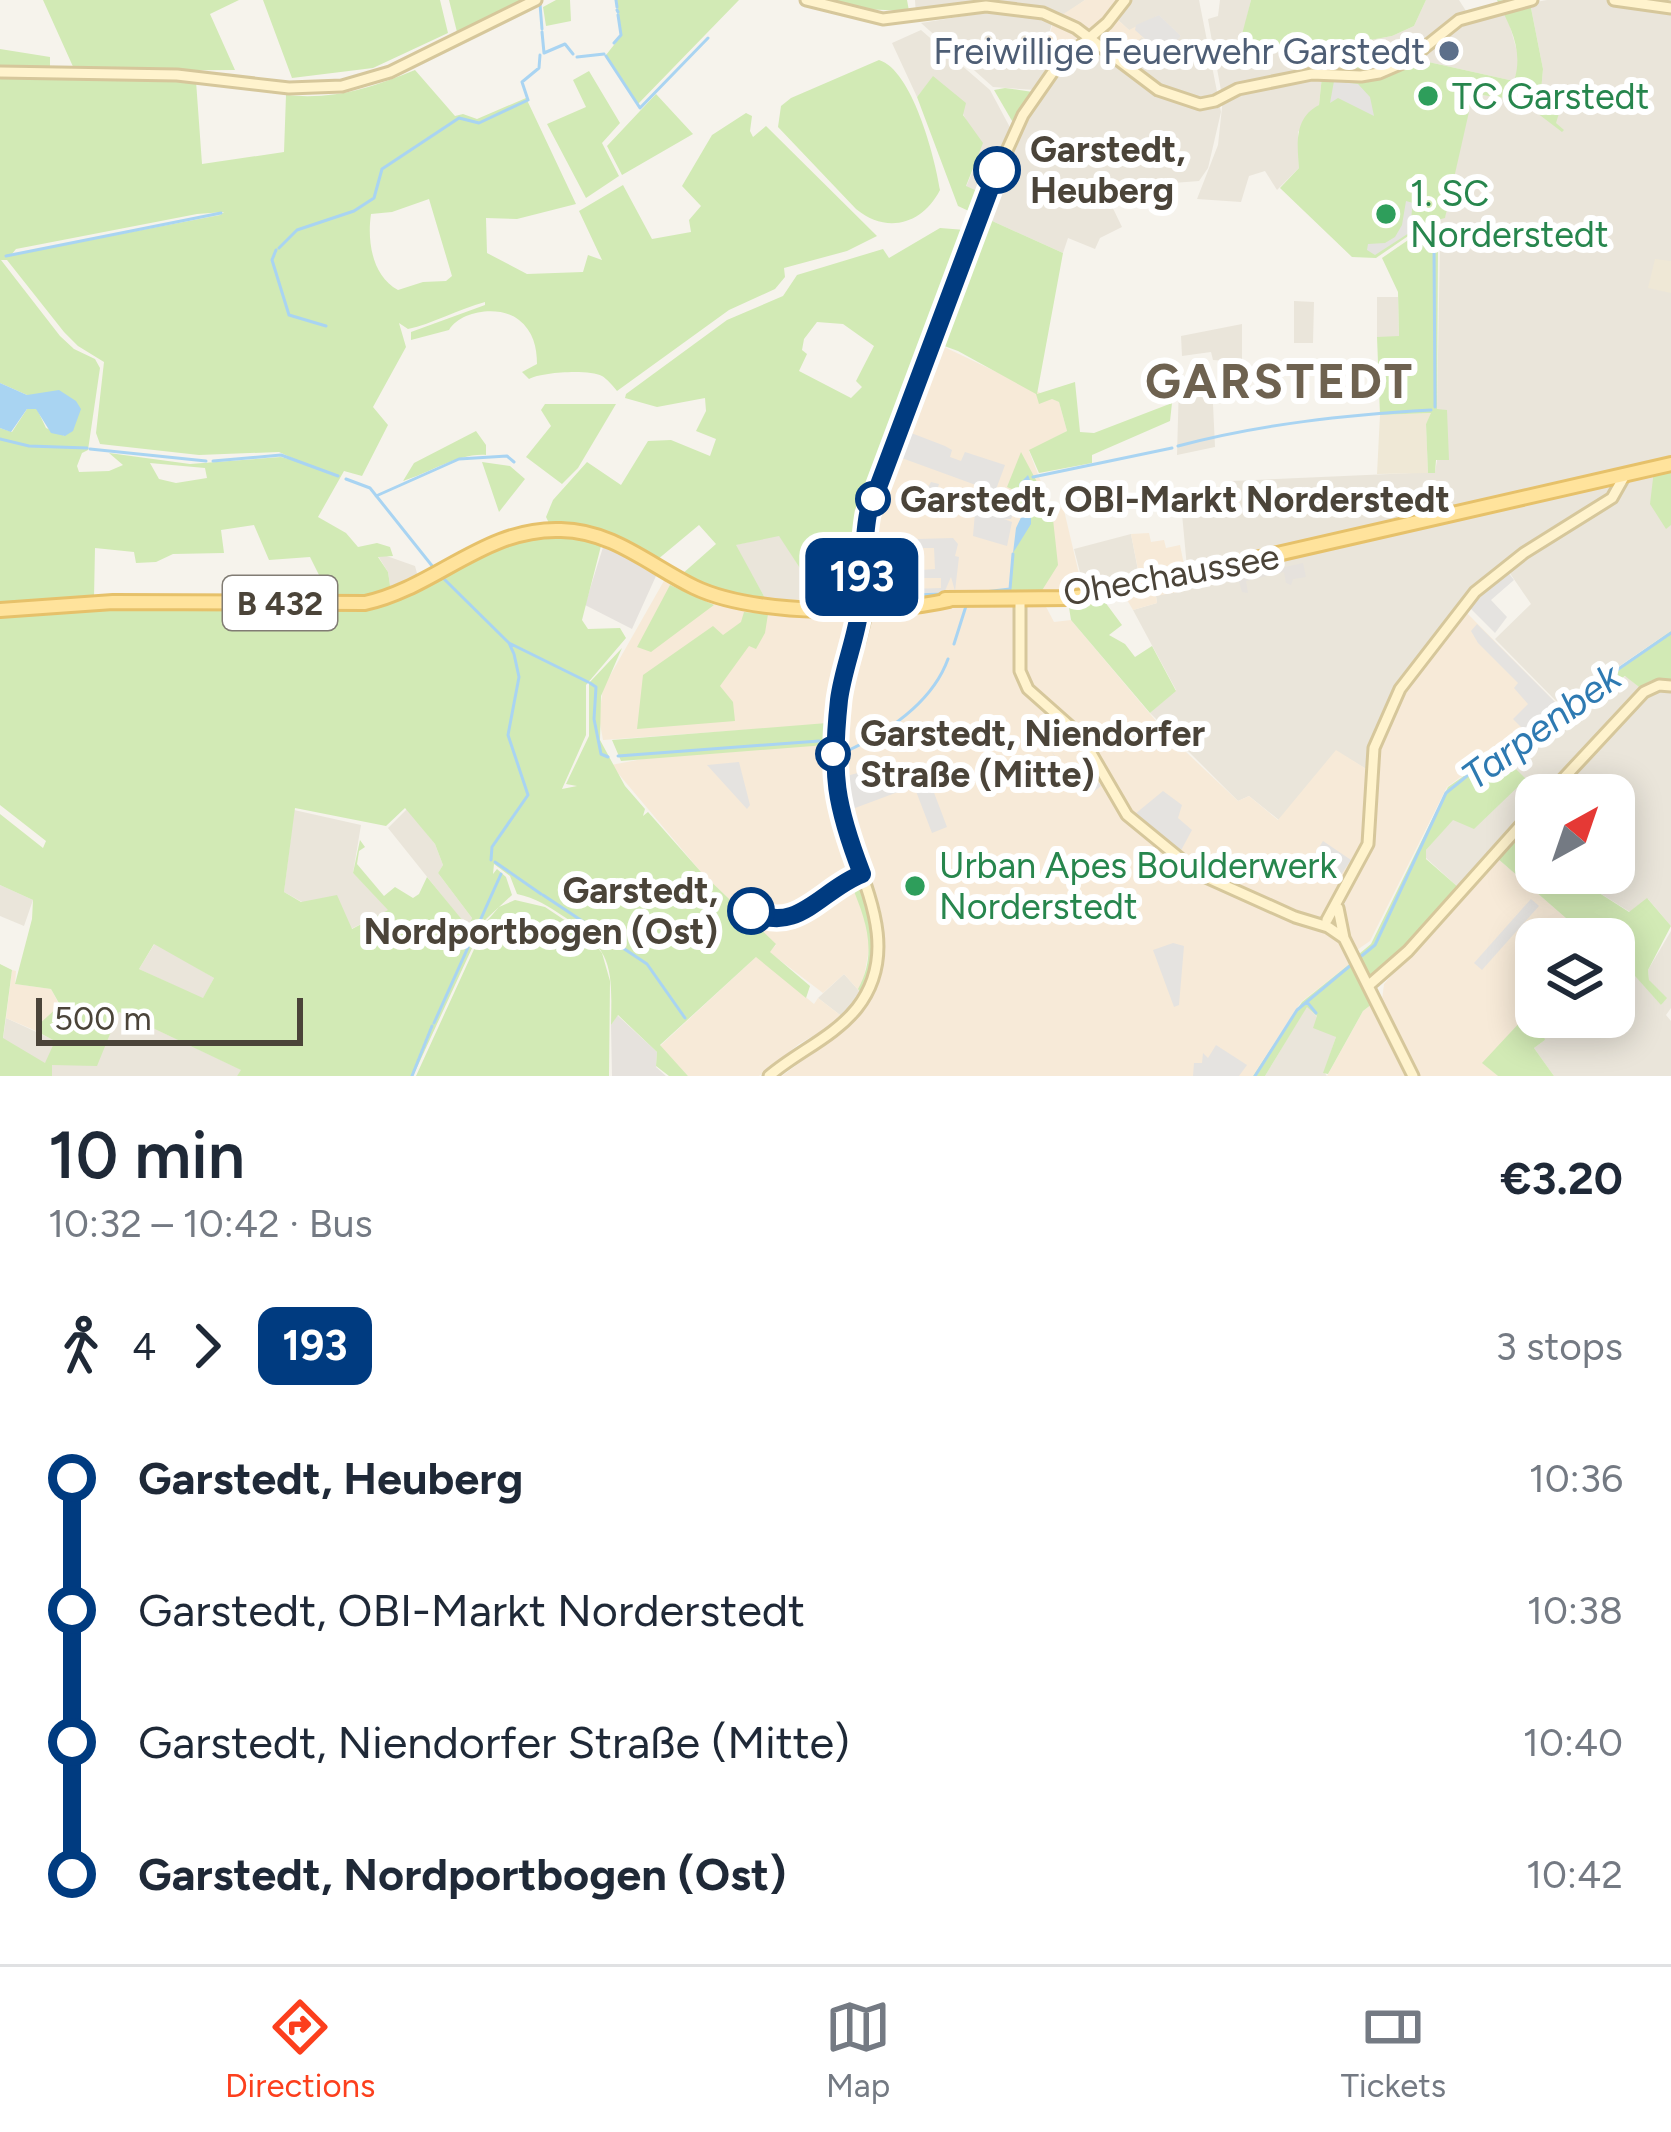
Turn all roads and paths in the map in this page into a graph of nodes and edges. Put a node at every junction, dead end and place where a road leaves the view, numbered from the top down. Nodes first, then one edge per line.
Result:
1 (536, 0) edge
2 (806, 0) edge
3 (1125, 0) edge
4 (1532, 0) edge
5 (1614, 0) edge
6 (1671, 8) edge
7 (1089, 38) junction
8 (0, 72) edge
9 (1671, 464) edge
10 (1625, 475) junction
11 (1020, 598) junction
12 (864, 604) junction
13 (0, 610) edge
14 (1671, 686) edge
15 (1568, 774) edge
16 (1515, 831) edge
17 (1336, 924) junction
18 (1368, 986) junction
19 (770, 1076) edge
20 (1413, 1076) edge

1 - 8 street
2 - 7 street
3 - 7 street
4 - 7 street
5 - 6 street
7 - 12 street
9 - 10 main road, Ohechaussee / B 432
10 - 11 main road, Ohechaussee / B 432
10 - 17 street
11 - 12 main road, Ohechaussee / B 432
11 - 17 street
12 - 13 main road, Ohechaussee / B 432
12 - 19 street
14 - 15 street
16 - 18 street
17 - 18 street
18 - 20 street

